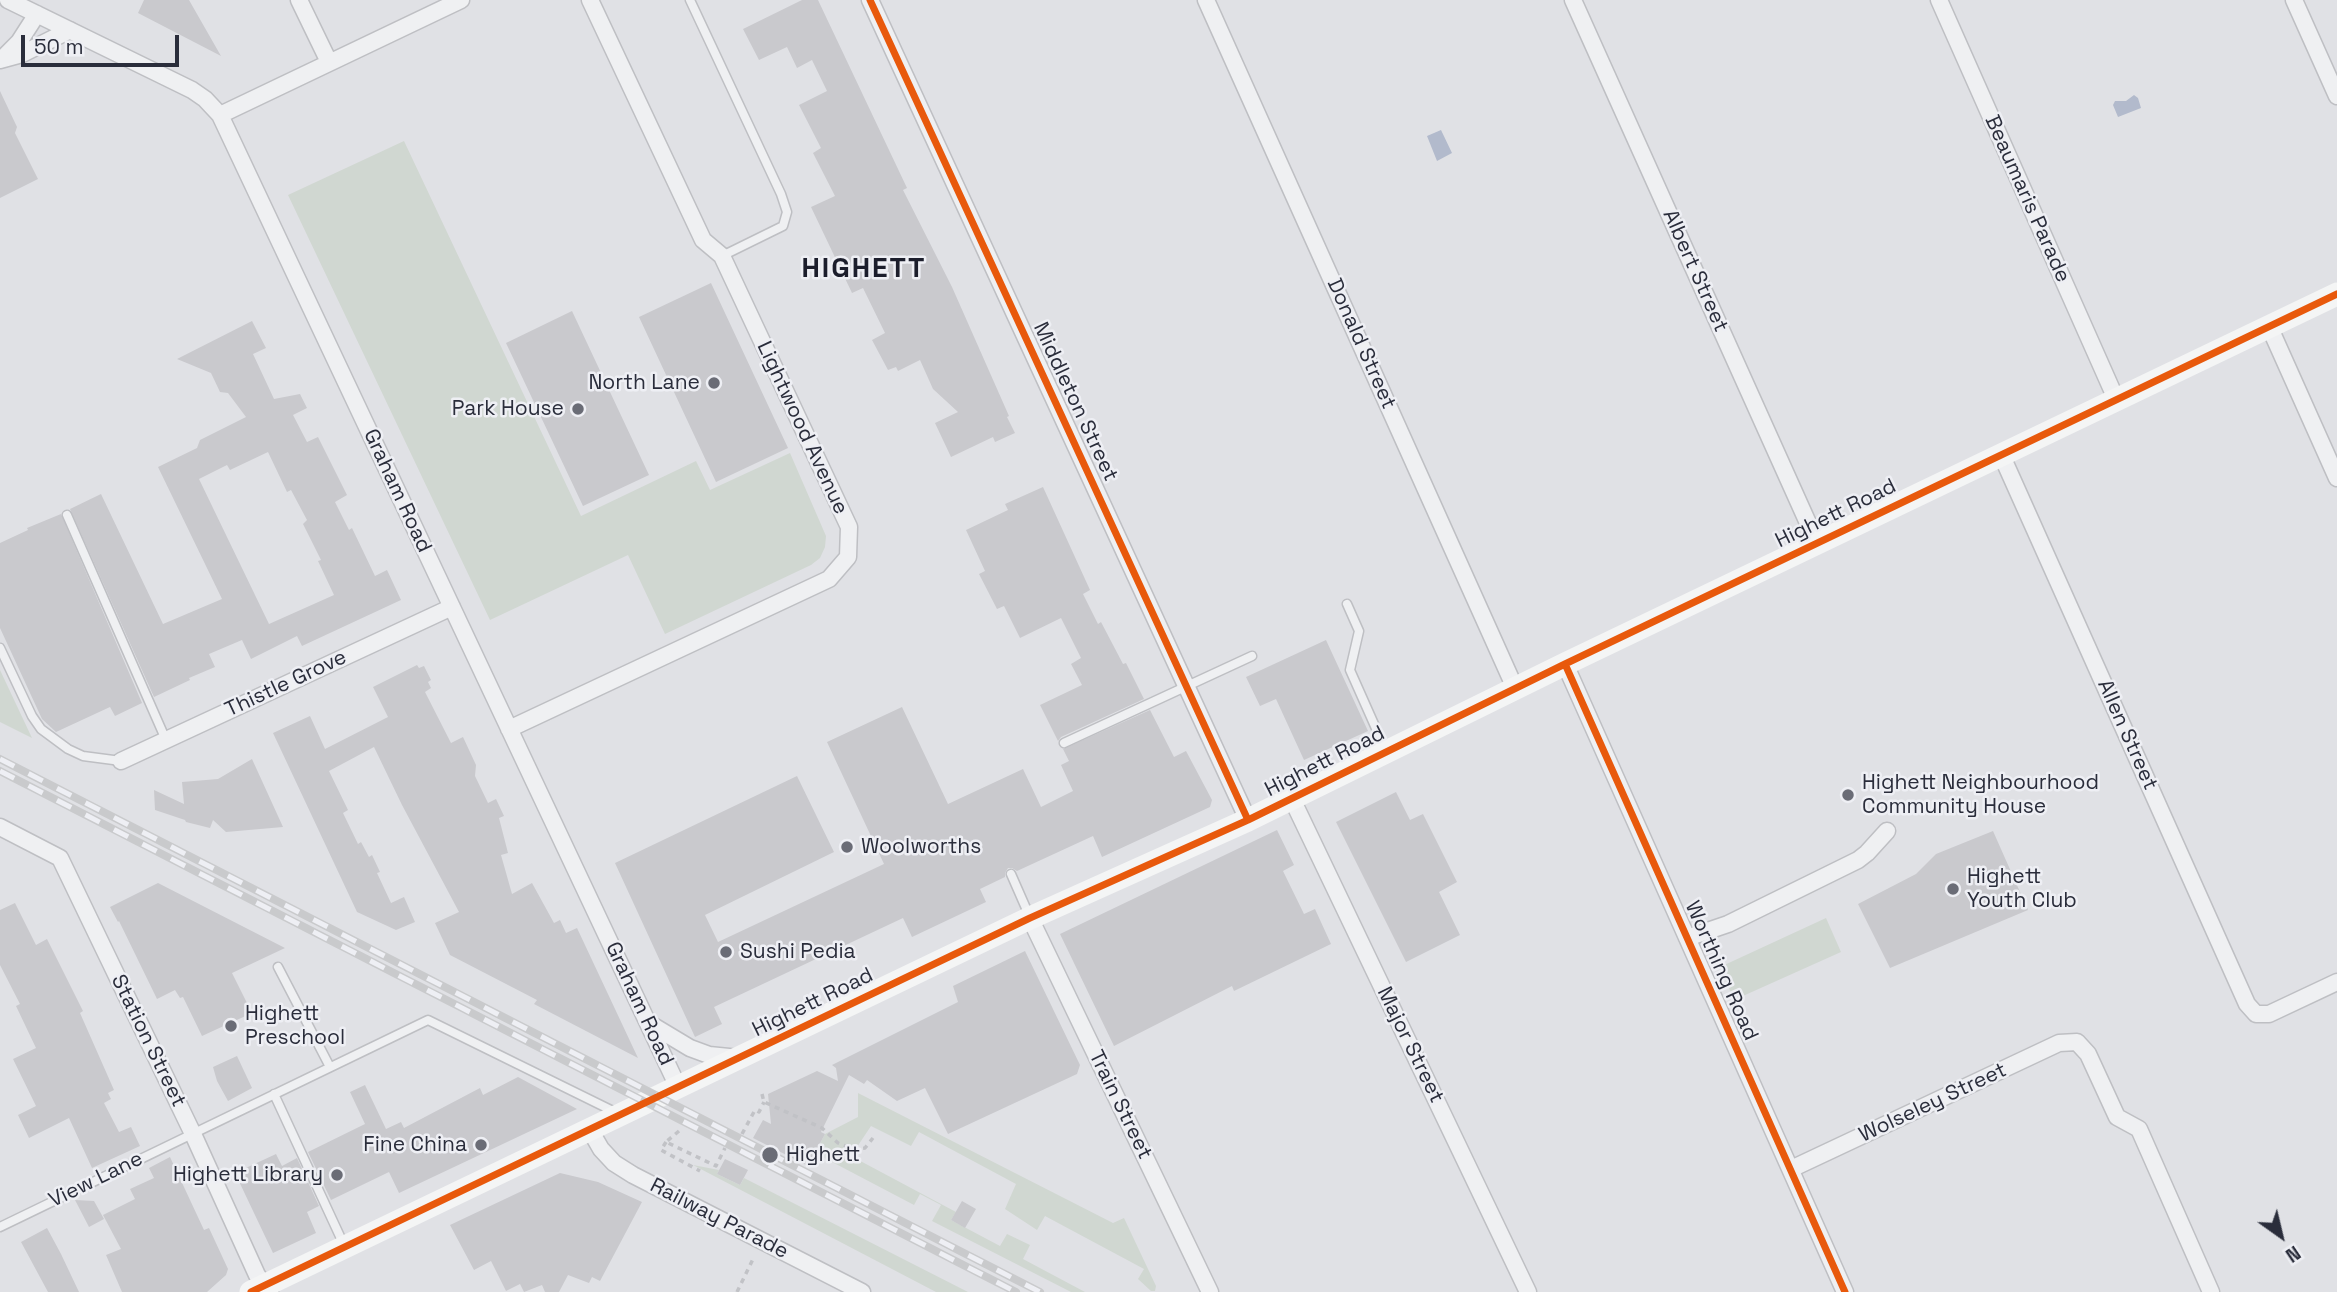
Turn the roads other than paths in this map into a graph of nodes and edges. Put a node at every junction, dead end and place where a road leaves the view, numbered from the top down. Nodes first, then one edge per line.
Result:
1 (8, 0) edge
2 (299, 0) edge
3 (461, 0) edge
4 (590, 0) edge
5 (690, 0) edge
6 (870, 0) edge
7 (1206, 0) edge
8 (1573, 0) edge
9 (1938, 0) edge
10 (2294, 0) edge
11 (37, 14) junction
12 (70, 30) junction
13 (1, 60) edge
14 (329, 62) junction
15 (2337, 96) edge
16 (220, 115) junction
17 (722, 256) junction
18 (2337, 294) edge
19 (2269, 326) junction
20 (2116, 399) junction
21 (2001, 454) junction
22 (2337, 478) edge
23 (66, 515) dead end
24 (1816, 543) junction
25 (1347, 604) dead end
26 (452, 607) junction
27 (0, 648) edge
28 (1252, 656) dead end
29 (1565, 664) junction
30 (1187, 686) junction
31 (1516, 688) junction
32 (509, 729) junction
33 (166, 740) junction
34 (1064, 743) dead end
35 (1386, 751) junction
36 (121, 761) joint
37 (1292, 799) junction
38 (1248, 820) junction
39 (0, 827) edge
40 (1888, 831) dead end
41 (1011, 874) dead end
42 (1030, 918) junction
43 (1687, 938) junction
44 (278, 967) dead end
45 (2337, 982) edge
46 (648, 1022) junction
47 (740, 1058) junction
48 (330, 1067) junction
49 (678, 1087) junction
50 (274, 1094) junction
51 (621, 1115) junction
52 (590, 1130) junction
53 (193, 1133) junction
54 (1791, 1169) junction
55 (0, 1227) edge
56 (345, 1247) junction
57 (262, 1290) edge
58 (862, 1292) edge
59 (1210, 1292) edge
60 (1528, 1292) edge
61 (1845, 1292) edge
62 (2211, 1292) edge

1 - 11 street, Graham Road
2 - 14 street
3 - 14 street
4 - 17 street, Lightwood Avenue
5 - 17 lane
6 - 30 street, Middleton Street
7 - 31 street, Donald Street
8 - 24 street, Albert Street
9 - 20 street, Beaumaris Parade
10 - 15 street
11 - 12 street, Graham Road
11 - 13 street
12 - 13 street
12 - 16 street, Graham Road
14 - 16 street
16 - 26 street, Graham Road
17 - 32 street, Lightwood Avenue
18 - 19 street, Highett Road
19 - 20 street, Highett Road
19 - 22 street
20 - 21 street, Highett Road
21 - 24 street, Highett Road
21 - 45 street, Allen Street
23 - 33 lane
24 - 29 street, Highett Road
25 - 35 lane
26 - 32 street, Graham Road
26 - 33 street, Thistle Grove
27 - 36 lane
28 - 30 lane
29 - 31 street, Highett Road
29 - 43 street, Worthing Road
30 - 34 lane
30 - 38 street, Middleton Street
31 - 35 street, Highett Road
32 - 46 street, Graham Road
33 - 36 street, Thistle Grove
35 - 37 street, Highett Road
37 - 38 street, Highett Road
37 - 60 street, Major Street
38 - 42 street, Highett Road
39 - 53 street, Station Street
40 - 43 street
41 - 42 lane
42 - 47 street, Highett Road
42 - 59 street, Train Street
43 - 54 street, Worthing Road
44 - 48 lane
46 - 47 street
46 - 49 street, Graham Road
47 - 49 street, Highett Road
48 - 50 lane, View Lane
48 - 51 lane, View Lane
49 - 51 street, Highett Road
50 - 53 lane, View Lane
50 - 56 lane
51 - 52 street, Highett Road
52 - 56 street, Highett Road
52 - 58 street, Railway Parade
53 - 55 lane, View Lane
53 - 57 street, Station Street
54 - 61 street, Worthing Road
54 - 62 street, Wolseley Street
56 - 57 street, Highett Road

